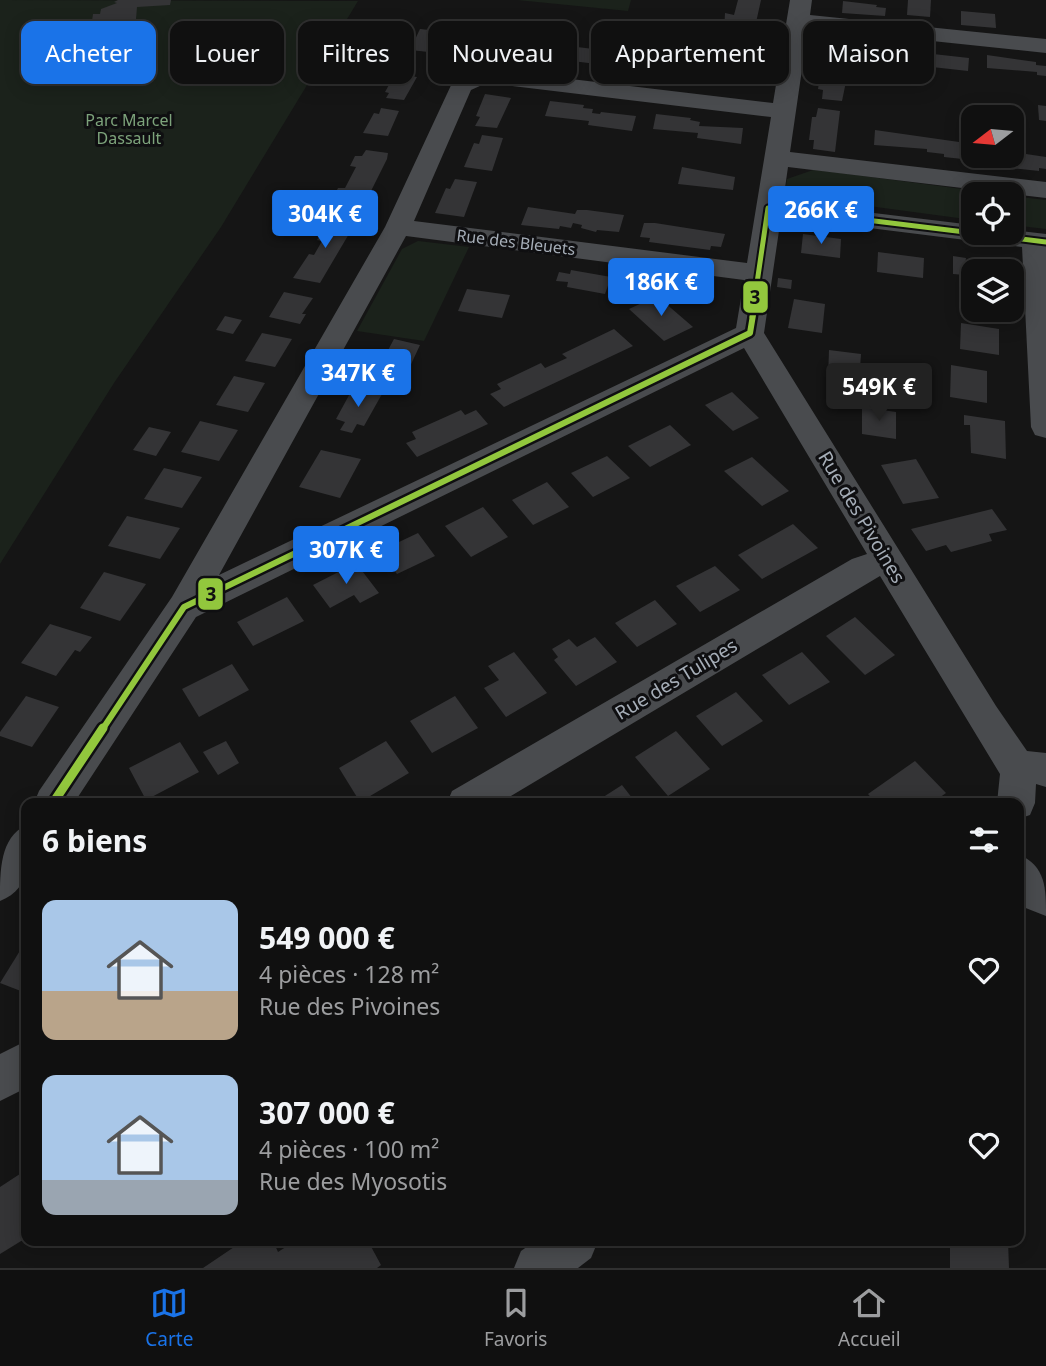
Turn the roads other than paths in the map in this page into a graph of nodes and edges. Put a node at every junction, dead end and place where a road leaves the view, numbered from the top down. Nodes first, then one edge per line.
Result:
1 (800, 10) edge
2 (1046, 46) edge
3 (784, 111) junction
4 (776, 158) junction
5 (1046, 190) edge
6 (768, 208) junction
7 (398, 227) junction
8 (1041, 241) edge
9 (759, 273) junction
10 (750, 333) junction
11 (1046, 427) edge
12 (888, 560) junction
13 (184, 607) junction
14 (1027, 781) edge
15 (56, 798) edge
16 (474, 798) edge
17 (21, 850) edge
18 (0, 882) edge
19 (21, 1066) edge
20 (0, 1079) edge
21 (567, 1246) edge
22 (538, 1268) edge

1 - 2 street
1 - 3 street
3 - 4 street
3 - 7 street
4 - 5 street
4 - 6 street
6 - 8 street
6 - 9 street
7 - 9 street, Rue des Bleuets
7 - 13 street
8 - 11 street
9 - 10 street
10 - 12 street, Rue des Pivoines
10 - 13 street
12 - 14 street, Rue des Pivoines
12 - 16 street, Rue des Tulipes
13 - 15 street
17 - 18 street
19 - 20 street
21 - 22 street

